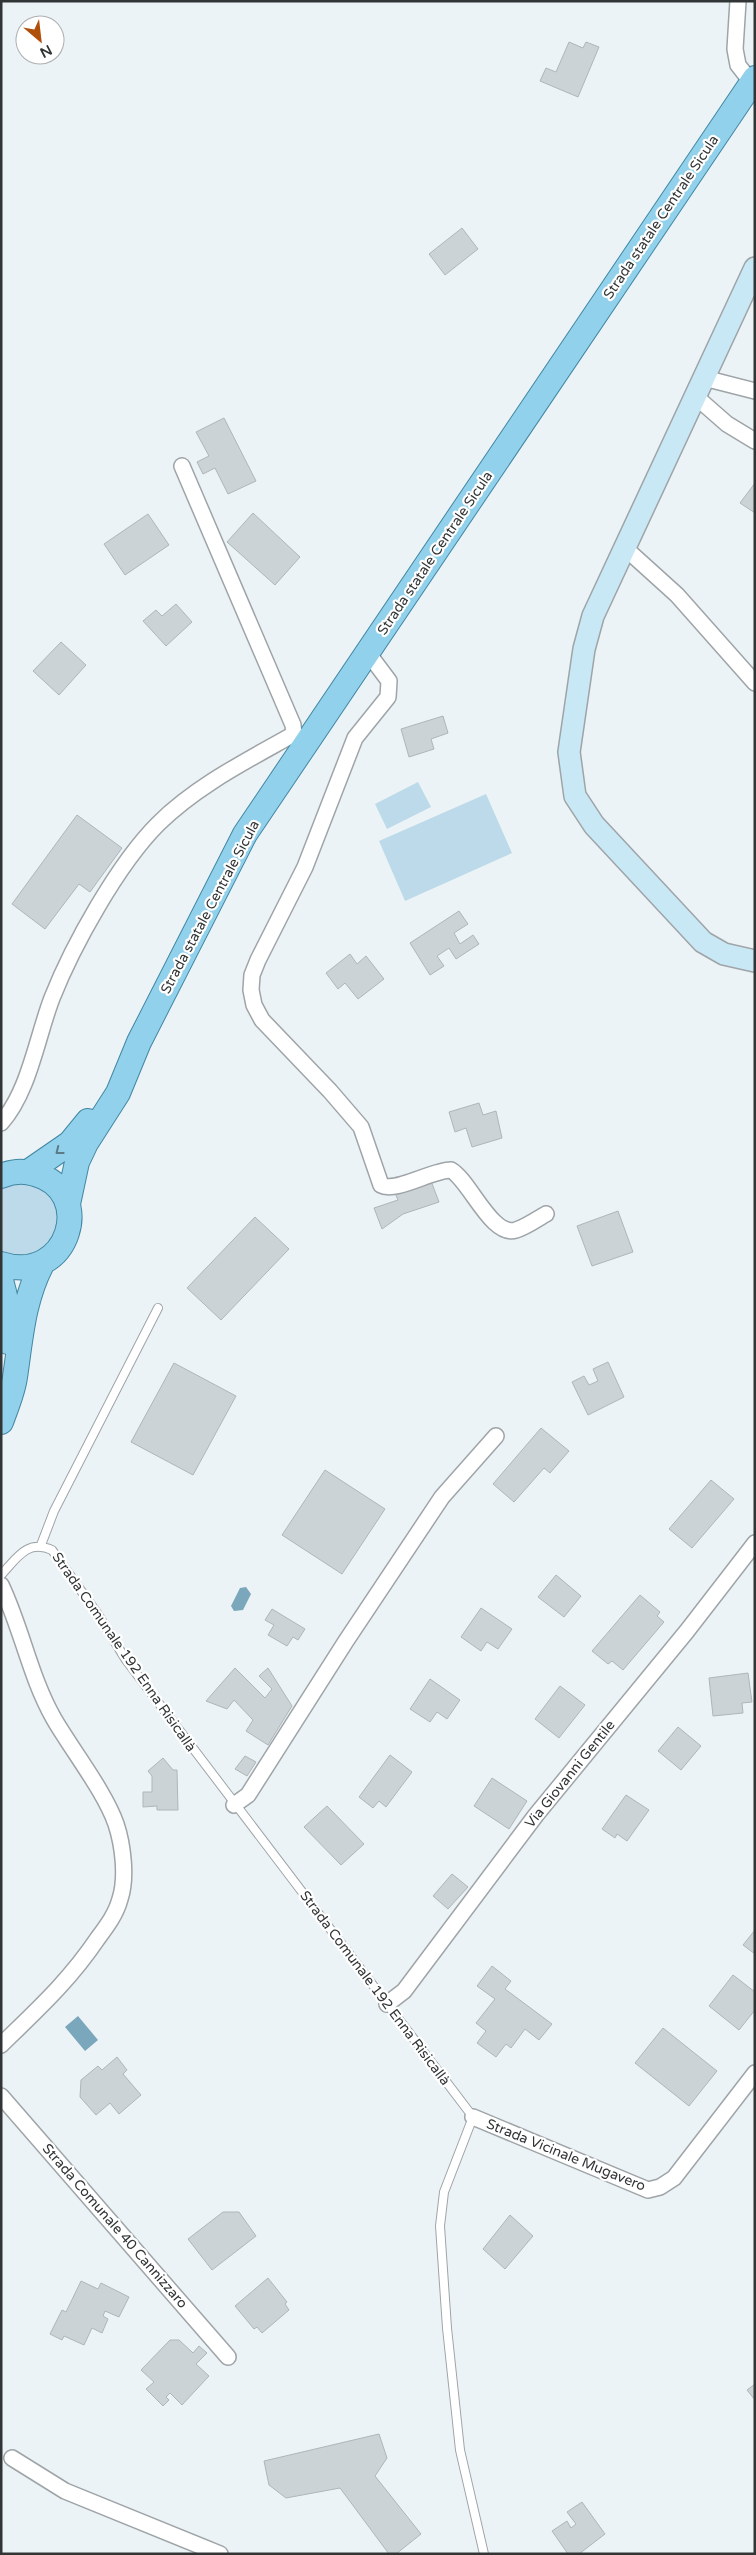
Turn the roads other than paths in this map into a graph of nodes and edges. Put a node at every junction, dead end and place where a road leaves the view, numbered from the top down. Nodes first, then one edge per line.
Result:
1 (738, 1) edge
2 (754, 82) edge
3 (755, 268) edge
4 (699, 387) junction
5 (755, 391) edge
6 (755, 441) edge
7 (182, 466) dead end
8 (625, 548) junction
9 (368, 653) junction
10 (755, 683) edge
11 (301, 738) junction
12 (755, 961) edge
13 (139, 1042) junction
14 (7, 1114) edge
15 (1, 1123) edge
16 (28, 1172) junction
17 (1, 1176) edge
18 (68, 1204) junction
19 (546, 1214) dead end
20 (1, 1264) edge
21 (42, 1264) junction
22 (1, 1280) edge
23 (158, 1308) dead end
24 (1, 1410) edge
25 (1, 1422) edge
26 (496, 1436) dead end
27 (755, 1543) edge
28 (41, 1545) junction
29 (1, 1575) edge
30 (1, 1585) edge
31 (234, 1805) junction
32 (387, 2004) junction
33 (1, 2045) edge
34 (755, 2073) edge
35 (1, 2096) edge
36 (473, 2117) junction
37 (228, 2357) dead end
38 (12, 2458) dead end
39 (220, 2554) edge
40 (484, 2554) edge

1 - 2 street
2 - 9 main road, Strada statale Centrale Sicula
3 - 4 street
4 - 5 street
4 - 6 street
4 - 8 street
7 - 11 street
8 - 10 street
8 - 12 street
9 - 11 main road, Strada statale Centrale Sicula
9 - 19 street
11 - 13 main road, Strada statale Centrale Sicula
11 - 14 street
13 -> 16 main road, Strada statale Centrale Sicula
13 - 18 main road, Strada statale Centrale Sicula
14 - 15 street
16 - 17 main road
16 - 18 main road
18 - 21 main road, Strada statale Centrale Sicula
20 - 21 main road
21 - 25 main road
22 - 24 main road
23 - 28 lane
26 - 31 street
27 - 32 street, Via Giovanni Gentile
28 - 29 lane, Strada Comunale 192 Enna Risicallà
28 - 31 lane, Strada Comunale 192 Enna Risicallà
30 - 33 street
31 - 32 lane, Strada Comunale 192 Enna Risicallà
32 - 36 lane, Strada Comunale 192 Enna Risicallà
34 - 36 street, Strada Vicinale Mugavero
35 - 37 street, Strada Comunale 40 Cannizzaro
36 - 40 lane
38 - 39 street

